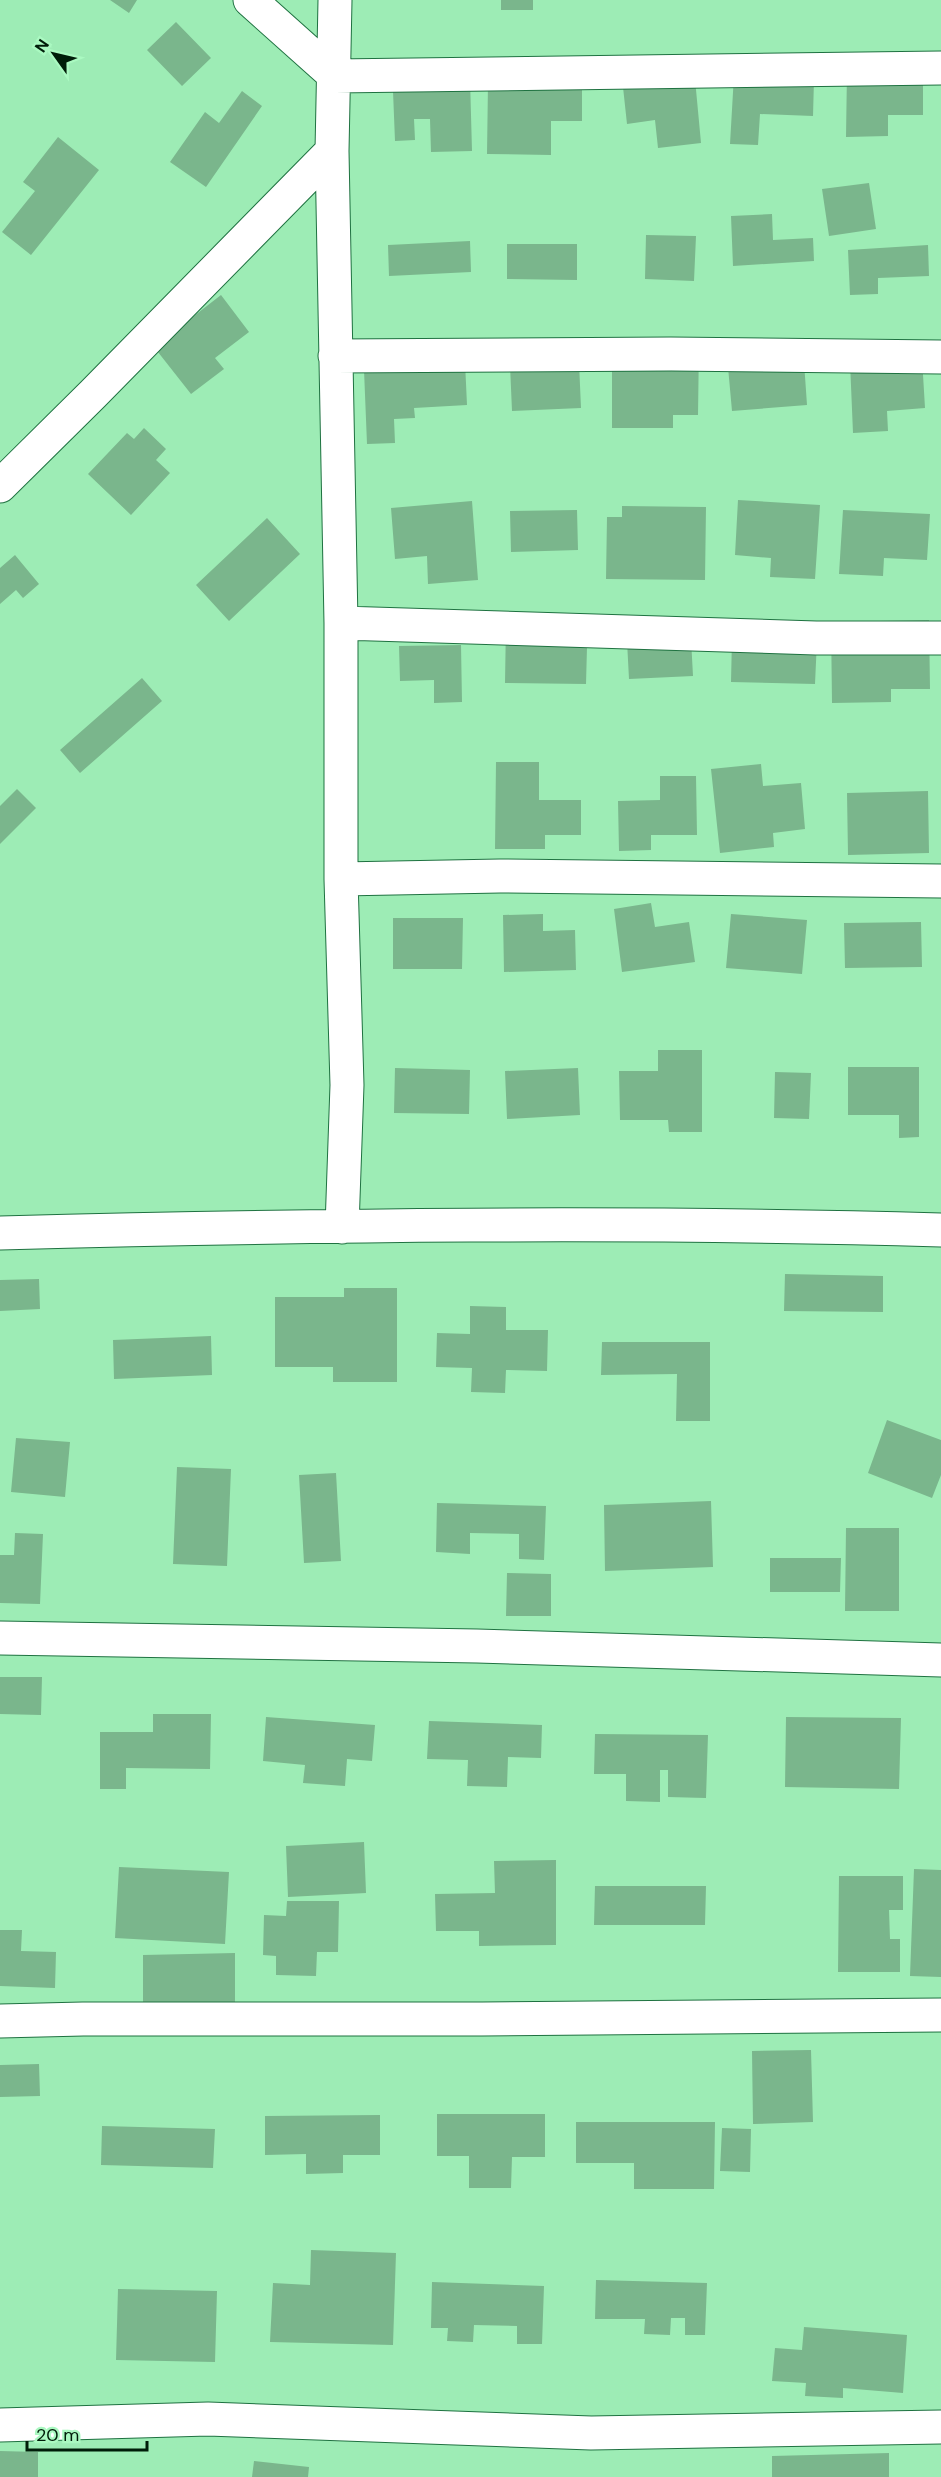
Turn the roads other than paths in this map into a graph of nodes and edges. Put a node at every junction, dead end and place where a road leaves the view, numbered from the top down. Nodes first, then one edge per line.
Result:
1 (250, 0) edge
2 (335, 0) edge
3 (941, 68) edge
4 (334, 76) junction
5 (332, 151) junction
6 (335, 356) junction
7 (941, 357) edge
8 (0, 486) edge
9 (341, 623) junction
10 (941, 638) edge
11 (341, 879) junction
12 (941, 881) edge
13 (342, 1227) junction
14 (941, 1230) edge
15 (0, 1233) edge
16 (0, 1638) edge
17 (941, 1660) edge
18 (941, 2014) edge
19 (0, 2021) edge
20 (0, 2425) edge
21 (941, 2427) edge

1 - 4 street
2 - 4 street
3 - 4 street
4 - 5 street
5 - 6 street
5 - 8 street
6 - 7 street
6 - 9 street
9 - 10 street
9 - 11 street
11 - 12 street
11 - 13 street
13 - 14 street
13 - 15 street
16 - 17 street
18 - 19 street
20 - 21 street

